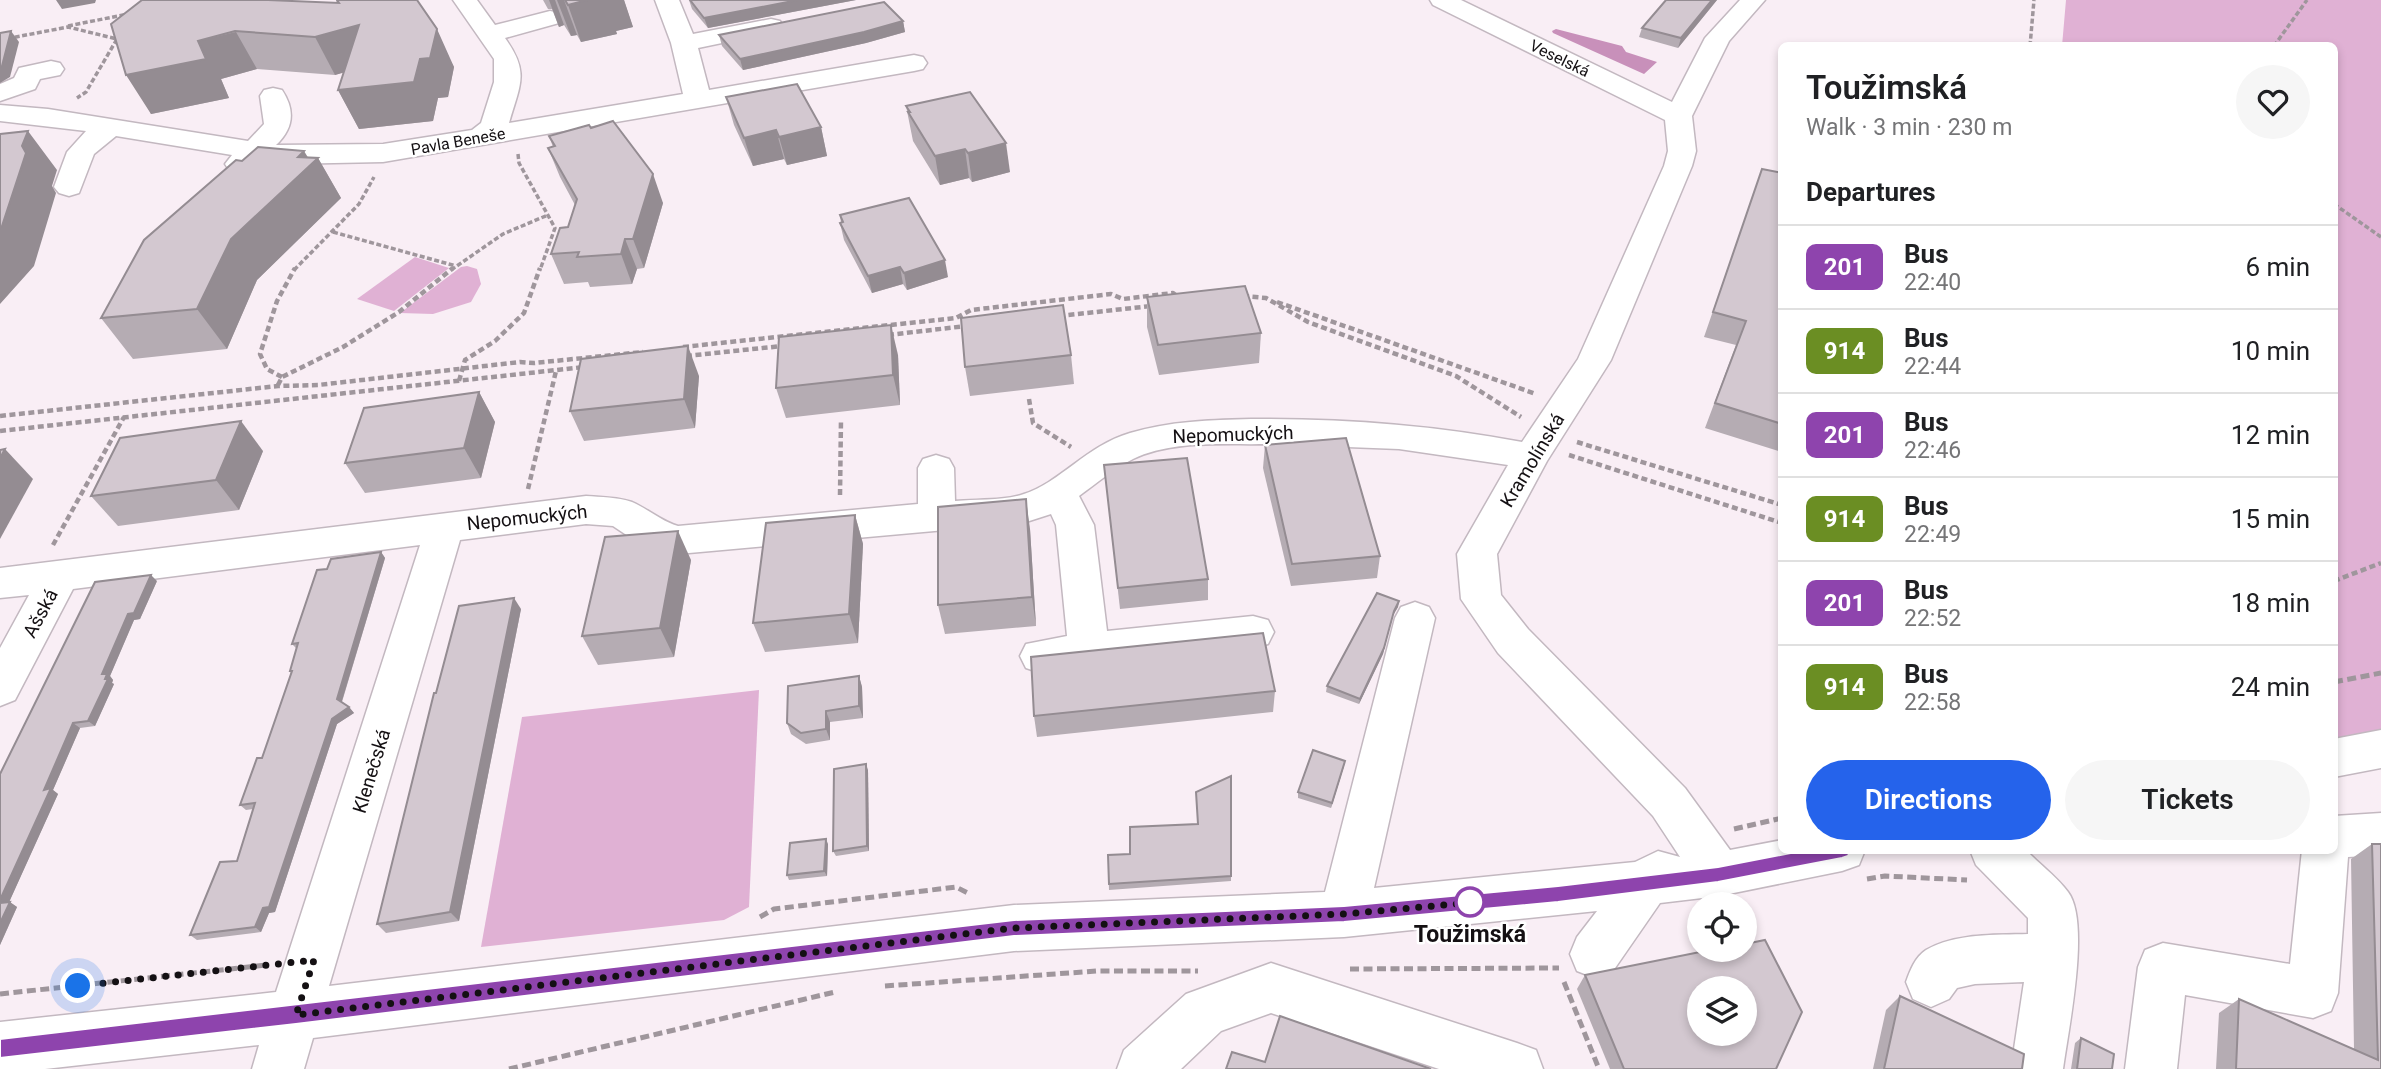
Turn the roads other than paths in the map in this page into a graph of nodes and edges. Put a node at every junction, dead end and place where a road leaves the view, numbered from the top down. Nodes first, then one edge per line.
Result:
1 (465, 0) edge
2 (667, 0) edge
3 (1442, 0) edge
4 (1752, 0) edge
5 (550, 18) dead end
6 (794, 21) edge
7 (489, 34) junction
8 (684, 43) junction
9 (914, 63) dead end
10 (51, 69) dead end
11 (0, 93) edge
12 (273, 96) dead end
13 (698, 100) junction
14 (0, 113) edge
15 (1678, 116) junction
16 (110, 128) junction
17 (478, 138) junction
18 (253, 152) junction
19 (220, 180) edge
20 (69, 187) dead end
21 (1539, 445) junction
22 (936, 468) dead end
23 (1059, 493) junction
24 (937, 517) junction
25 (445, 526) junction
26 (31, 579) edge
27 (1415, 618) dead end
28 (1253, 632) edge
29 (1088, 650) junction
30 (1041, 656) edge
31 (0, 688) edge
32 (2381, 749) edge
33 (2338, 757) edge
34 (2381, 834) edge
35 (2338, 836) edge
36 (2325, 854) edge
37 (1707, 857) junction
38 (1982, 865) edge
39 (1850, 866) edge
40 (1646, 883) junction
41 (1344, 914) junction
42 (2053, 957) junction
43 (1577, 961) road end
44 (1931, 982) dead end
45 (296, 1015) junction
46 (0, 1048) edge
47 (278, 1069) edge
48 (1143, 1069) edge
49 (1517, 1069) edge
50 (2037, 1069) edge
51 (2151, 1069) edge

1 - 7 street
2 - 8 street
3 - 15 street, Veselská
4 - 15 street
5 - 7 street
6 - 8 street
7 - 17 street
8 - 13 street
9 - 13 street, Pavla Beneše
10 - 11 street
12 - 18 street
13 - 17 street, Pavla Beneše
14 - 16 street, Pavla Beneše
15 - 21 street, Kramolínská
16 - 18 street, Pavla Beneše
16 - 20 street
17 - 18 street, Pavla Beneše
18 - 19 street
21 - 23 street, Nepomuckých
21 - 37 street, Kramolínská
22 - 24 street
23 - 24 street, Nepomuckých
23 - 29 street
24 - 25 street, Nepomuckých
25 - 26 street, Nepomuckých
25 - 45 street, Klenečská
26 - 31 street, Ašská
27 - 41 street
28 - 29 street
29 - 30 street
32 - 33 street
34 - 35 street
36 - 51 street
37 - 39 street
37 - 40 street
38 - 42 street
40 - 41 street
40 - 43 street
41 - 45 street
42 - 44 street
42 - 50 street
45 - 46 street
45 - 47 street, Klenečská
48 - 49 street

